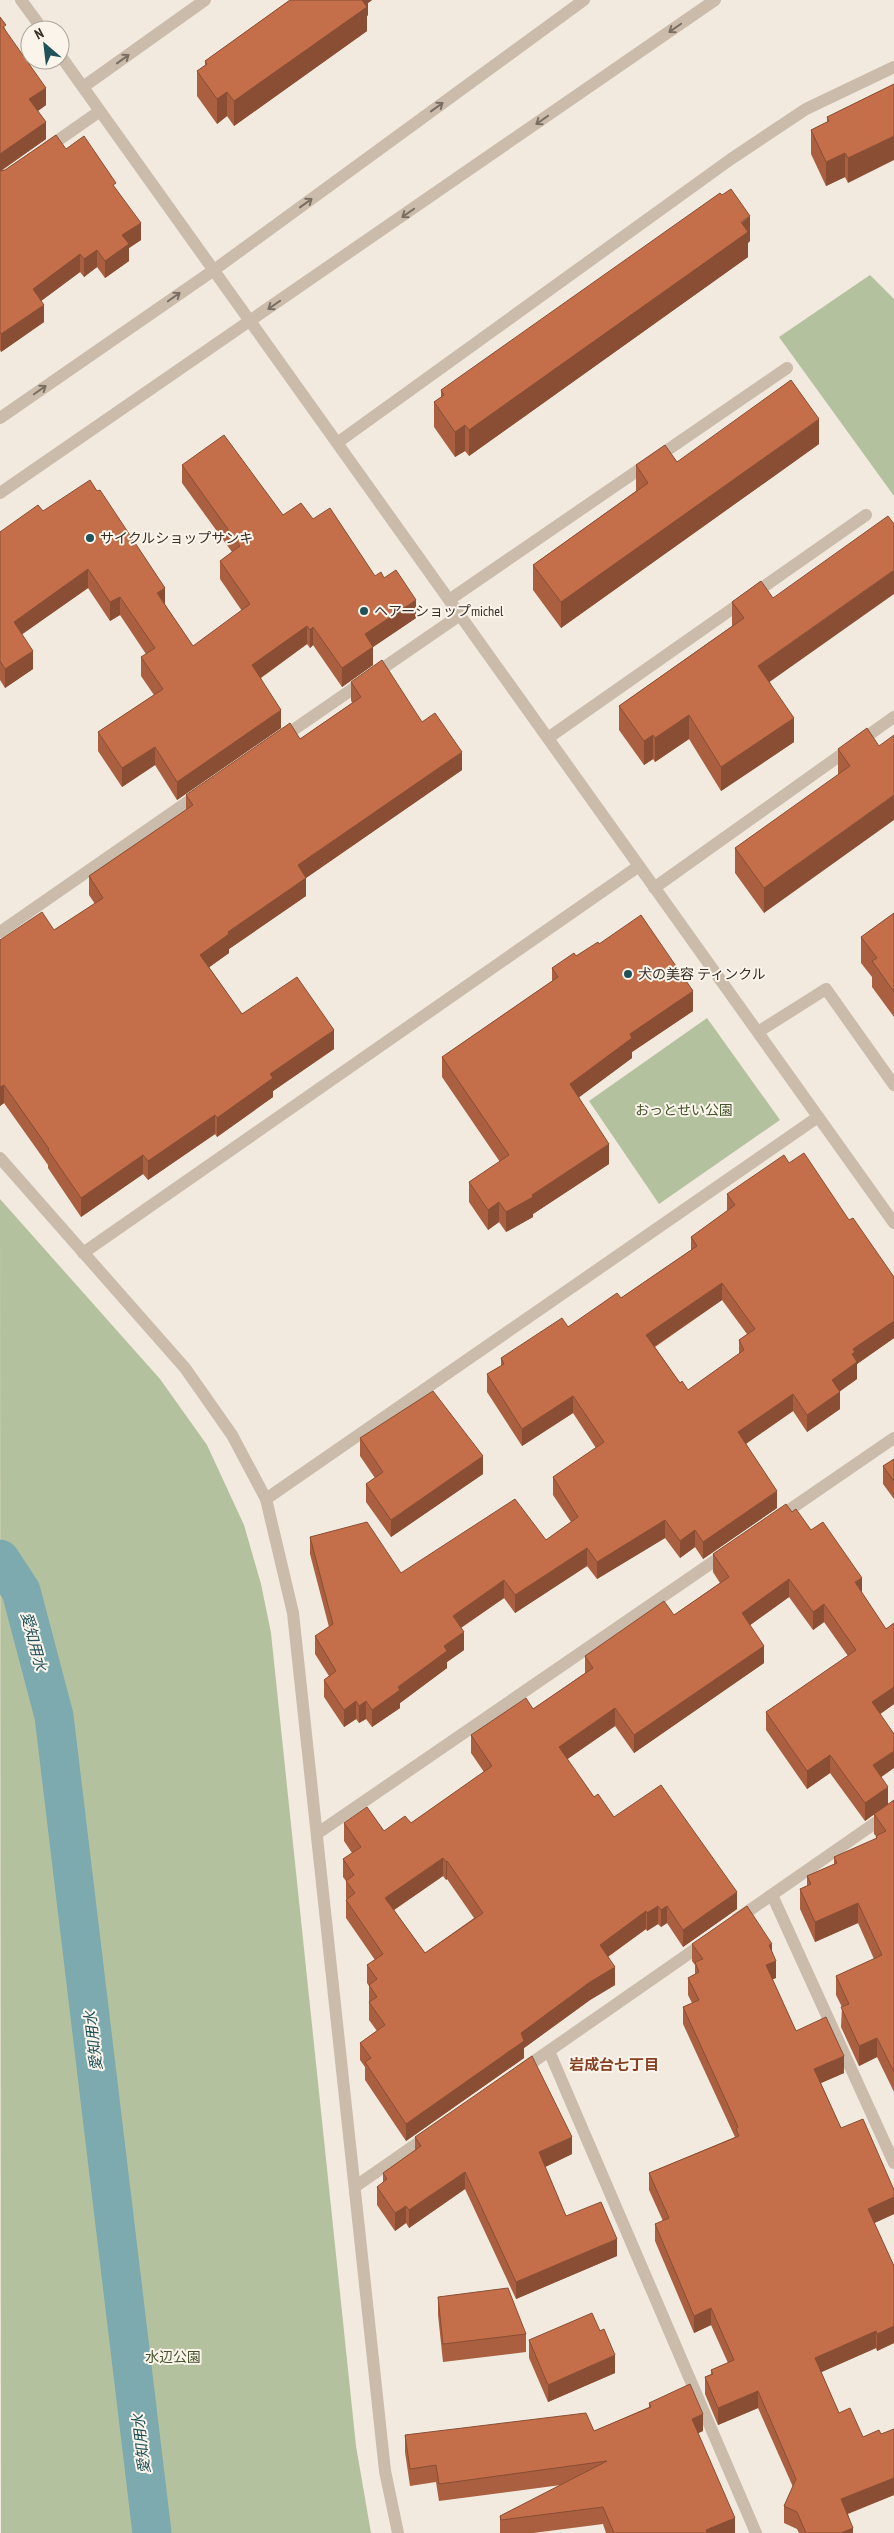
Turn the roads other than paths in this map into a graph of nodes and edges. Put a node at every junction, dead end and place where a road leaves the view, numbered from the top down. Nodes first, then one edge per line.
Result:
1 (21, 0) edge
2 (205, 0) edge
3 (584, 0) edge
4 (715, 0) edge
5 (36, 20) edge
6 (894, 67) edge
7 (70, 69) edge
8 (83, 87) junction
9 (100, 111) junction
10 (40, 154) edge
11 (214, 270) junction
12 (252, 320) junction
13 (787, 368) dead end
14 (0, 418) edge
15 (337, 442) junction
16 (0, 493) edge
17 (866, 515) dead end
18 (449, 600) junction
19 (460, 615) junction
20 (894, 717) edge
21 (548, 738) junction
22 (268, 747) edge
23 (211, 786) edge
24 (639, 866) junction
25 (654, 888) junction
26 (0, 932) edge
27 (758, 1032) junction
28 (894, 1085) edge
29 (818, 1117) junction
30 (0, 1158) edge
31 (894, 1223) edge
32 (83, 1253) junction
33 (894, 1438) edge
34 (266, 1500) junction
35 (762, 1528) edge
36 (738, 1545) edge
37 (894, 1810) edge
38 (318, 1833) junction
39 (772, 1895) junction
40 (549, 2051) junction
41 (509, 2079) edge
42 (437, 2130) edge
43 (894, 2163) edge
44 (356, 2186) junction
45 (398, 2533) edge
46 (756, 2533) edge

1 - 5 street
8 -> 2 street
11 -> 3 street
4 -> 12 street
6 - 15 street
7 - 8 street
8 - 9 street
9 - 10 street
9 - 11 street
11 - 12 street
14 -> 11 street
12 - 15 street
12 - 16 street
13 - 18 street
15 - 18 street
17 - 21 street
18 - 19 street
19 - 21 street
19 - 22 street
20 - 25 street
21 - 24 street
23 - 26 street
24 - 25 street
24 - 32 street
25 - 27 street
27 - 28 street
27 - 29 street
29 - 31 street
29 - 34 street
30 - 32 street
32 - 34 street
33 - 35 street
34 - 38 street
36 - 38 street
37 - 39 street
38 - 44 street
39 - 40 street
39 - 43 street
40 - 41 street
40 - 46 street
42 - 44 street
44 - 45 street

